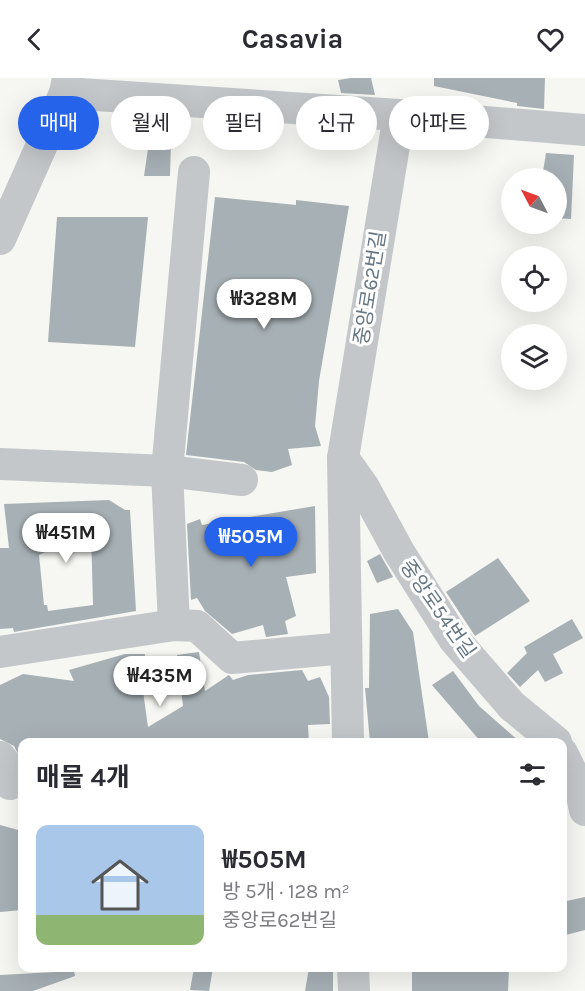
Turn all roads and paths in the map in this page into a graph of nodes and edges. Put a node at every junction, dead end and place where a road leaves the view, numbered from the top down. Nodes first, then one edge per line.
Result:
1 (67, 85) edge
2 (389, 114) edge
3 (489, 122) edge
4 (585, 130) edge
5 (393, 150) edge
6 (194, 172) dead end
7 (0, 239) edge
8 (343, 458) junction
9 (0, 464) edge
10 (167, 471) junction
11 (242, 480) dead end
12 (174, 625) junction
13 (346, 648) junction
14 (0, 652) edge
15 (348, 738) edge
16 (551, 738) edge
17 (567, 764) edge
18 (585, 810) edge
19 (353, 972) edge
20 (354, 991) edge

1 - 2 street
1 - 7 street
3 - 4 street
5 - 8 street, 중앙로62번길
6 - 10 street
8 - 13 street, 중앙로62번길
8 - 16 street, 중앙로54번길
9 - 10 street
10 - 11 street
10 - 12 street
12 - 13 street
12 - 14 street
13 - 15 street, 중앙로62번길
17 - 18 street
19 - 20 street

